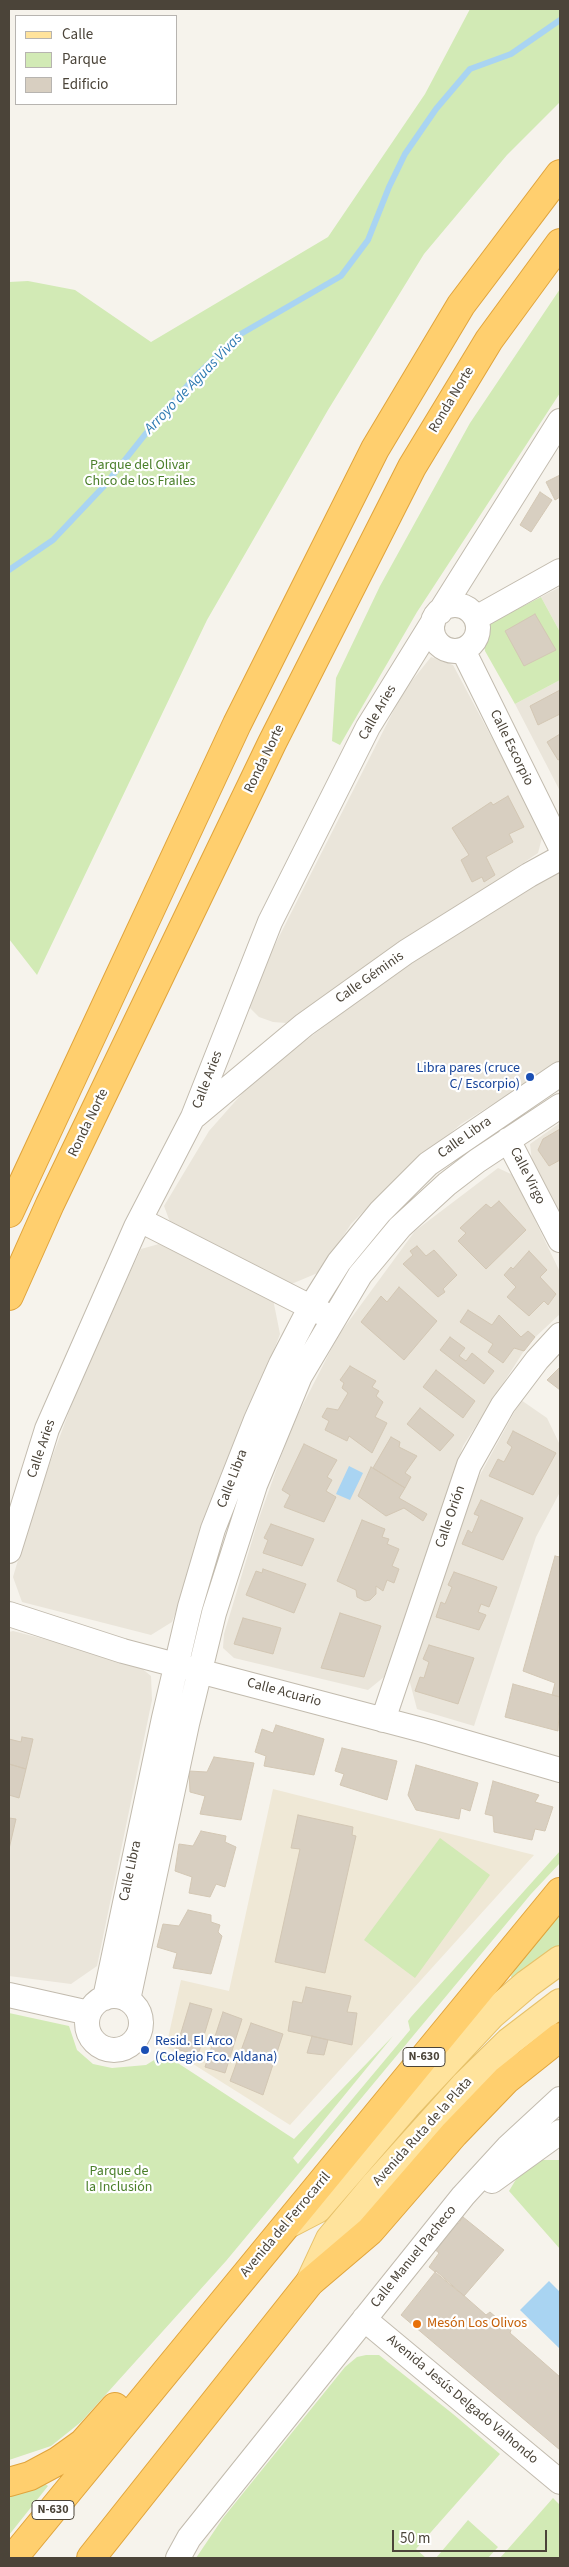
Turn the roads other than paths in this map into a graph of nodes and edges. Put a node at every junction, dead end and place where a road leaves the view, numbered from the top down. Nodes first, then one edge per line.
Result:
1 (560, 174) edge
2 (560, 243) edge
3 (560, 422) edge
4 (560, 571) edge
5 (436, 617) junction
6 (476, 618) junction
7 (463, 650) junction
8 (560, 846) edge
9 (560, 858) edge
10 (560, 1074) edge
11 (560, 1106) edge
12 (193, 1117) junction
13 (508, 1140) junction
14 (9, 1213) edge
15 (140, 1220) junction
16 (560, 1240) edge
17 (9, 1296) edge
18 (311, 1307) junction
19 (332, 1318) junction
20 (560, 1335) edge
21 (9, 1551) edge
22 (9, 1614) edge
23 (176, 1663) junction
24 (200, 1671) junction
25 (383, 1720) junction
26 (560, 1770) edge
27 (560, 1892) edge
28 (560, 1960) edge
29 (9, 1995) edge
30 (128, 2000) junction
31 (560, 2003) edge
32 (97, 2006) junction
33 (560, 2037) edge
34 (557, 2111) edge
35 (560, 2132) edge
36 (463, 2196) junction
37 (290, 2223) junction
38 (247, 2272) junction
39 (310, 2282) junction
40 (364, 2319) junction
41 (9, 2482) edge
42 (560, 2482) edge
43 (13, 2558) edge
44 (91, 2558) edge
45 (178, 2558) edge

1 - 14 highway
2 - 17 highway, Ronda Norte
3 - 5 street, Calle Aries
4 - 6 street
5 - 6 street
5 - 7 street
5 - 12 street, Calle Aries
6 - 7 street
7 - 8 street, Calle Escorpio
9 - 12 street, Calle Géminis
10 - 18 street, Calle Libra
11 - 13 street, Calle Libra
12 - 15 street, Calle Aries
13 - 16 street, Calle Virgo
13 - 19 street, Calle Libra
15 - 18 street
15 - 21 street, Calle Aries
18 - 19 street
18 - 23 street, Calle Libra
19 - 24 street, Calle Libra
20 - 25 street, Calle Orión
22 - 23 street, Calle Acuario
23 - 24 street, Calle Acuario
23 - 32 street, Calle Libra
24 - 25 street, Calle Acuario
24 - 30 street, Calle Libra
25 - 26 street, Calle Acuario
27 - 37 highway, Avenida del Ferrocarril / N-630
28 - 37 main road, Avenida Ruta de la Plata
29 - 32 street
30 - 32 street
30 - 32 street
31 - 39 main road, Avenida Ruta de la Plata
33 - 39 highway
34 - 36 street, Calle Manuel Pacheco
35 - 36 street, Calle Manuel Pacheco
36 - 40 street, Calle Manuel Pacheco
37 - 38 highway, Avenida del Ferrocarril / N-630
38 - 41 highway
38 - 43 highway, Avenida del Ferrocarril / N-630
39 - 44 highway
40 - 42 street, Avenida Jesús Delgado Valhondo
40 - 45 street, Calle Manuel Pacheco

